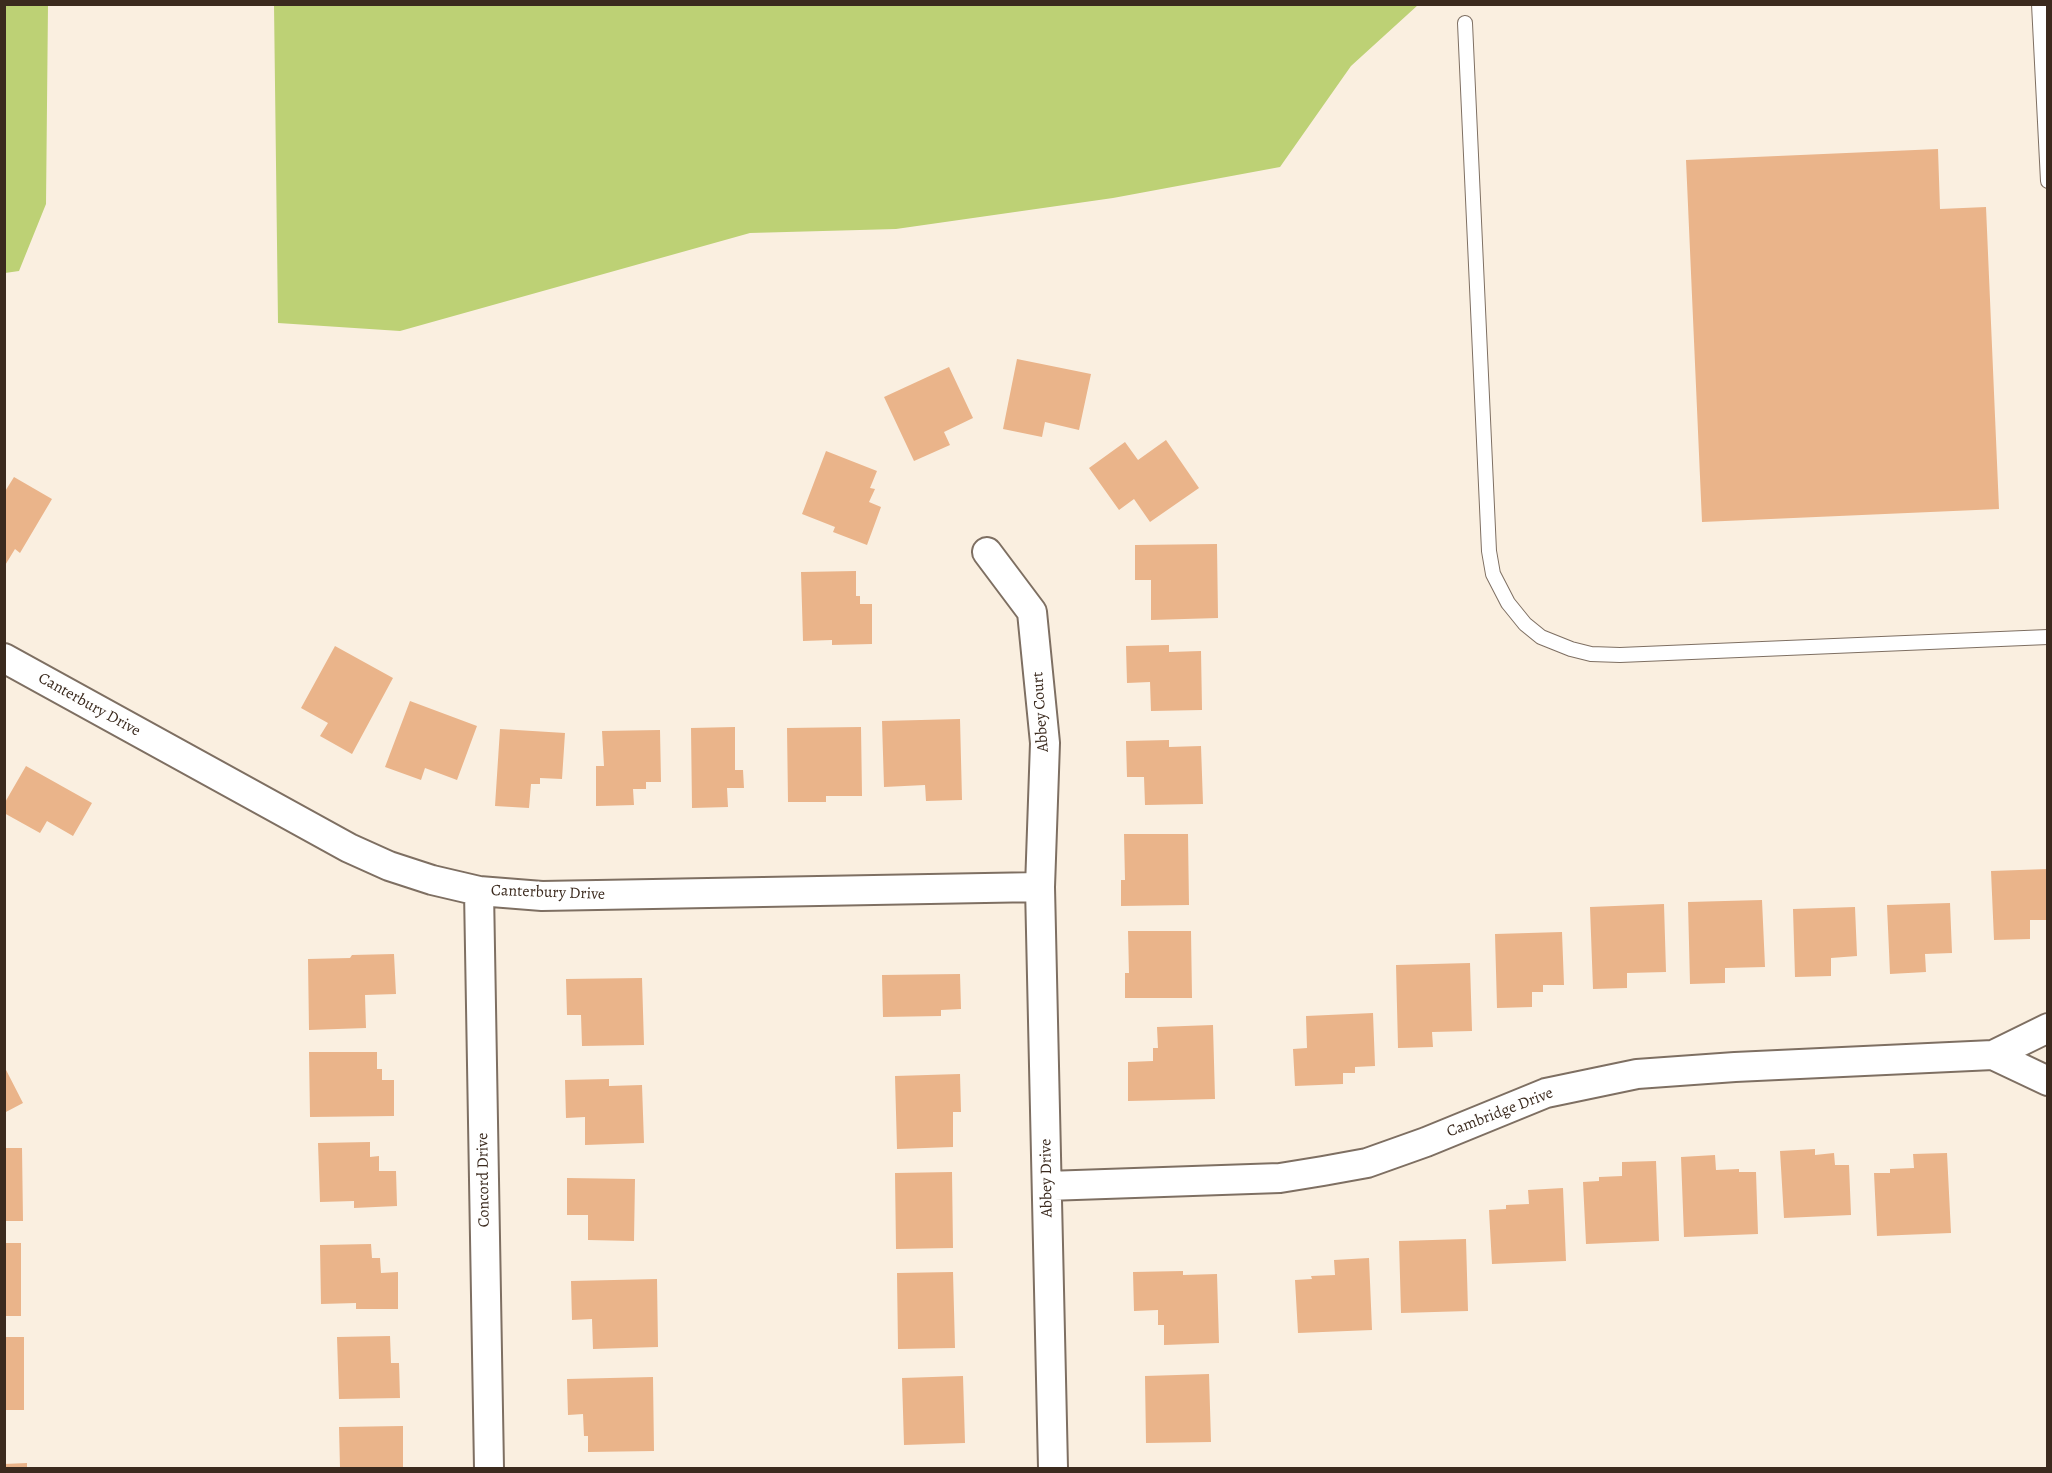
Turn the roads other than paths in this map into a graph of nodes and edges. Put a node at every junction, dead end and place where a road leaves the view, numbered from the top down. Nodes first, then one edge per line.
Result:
1 (2039, 4) edge
2 (1465, 23) dead end
3 (2048, 181) edge
4 (987, 552) dead end
5 (2048, 637) edge
6 (4, 658) edge
7 (1040, 887) junction
8 (479, 891) junction
9 (2048, 1028) edge
10 (1993, 1055) junction
11 (2048, 1081) edge
12 (1047, 1186) junction
13 (489, 1468) edge
14 (1053, 1468) edge

1 - 3 lane
2 - 5 lane
4 - 7 street, Abbey Court
6 - 8 street, Canterbury Drive
7 - 8 street, Canterbury Drive
7 - 12 street, Abbey Drive
8 - 13 street, Concord Drive
9 - 10 street, Cambridge Drive
10 - 11 street, Cambridge Drive
10 - 12 street, Cambridge Drive
12 - 14 street, Abbey Drive

